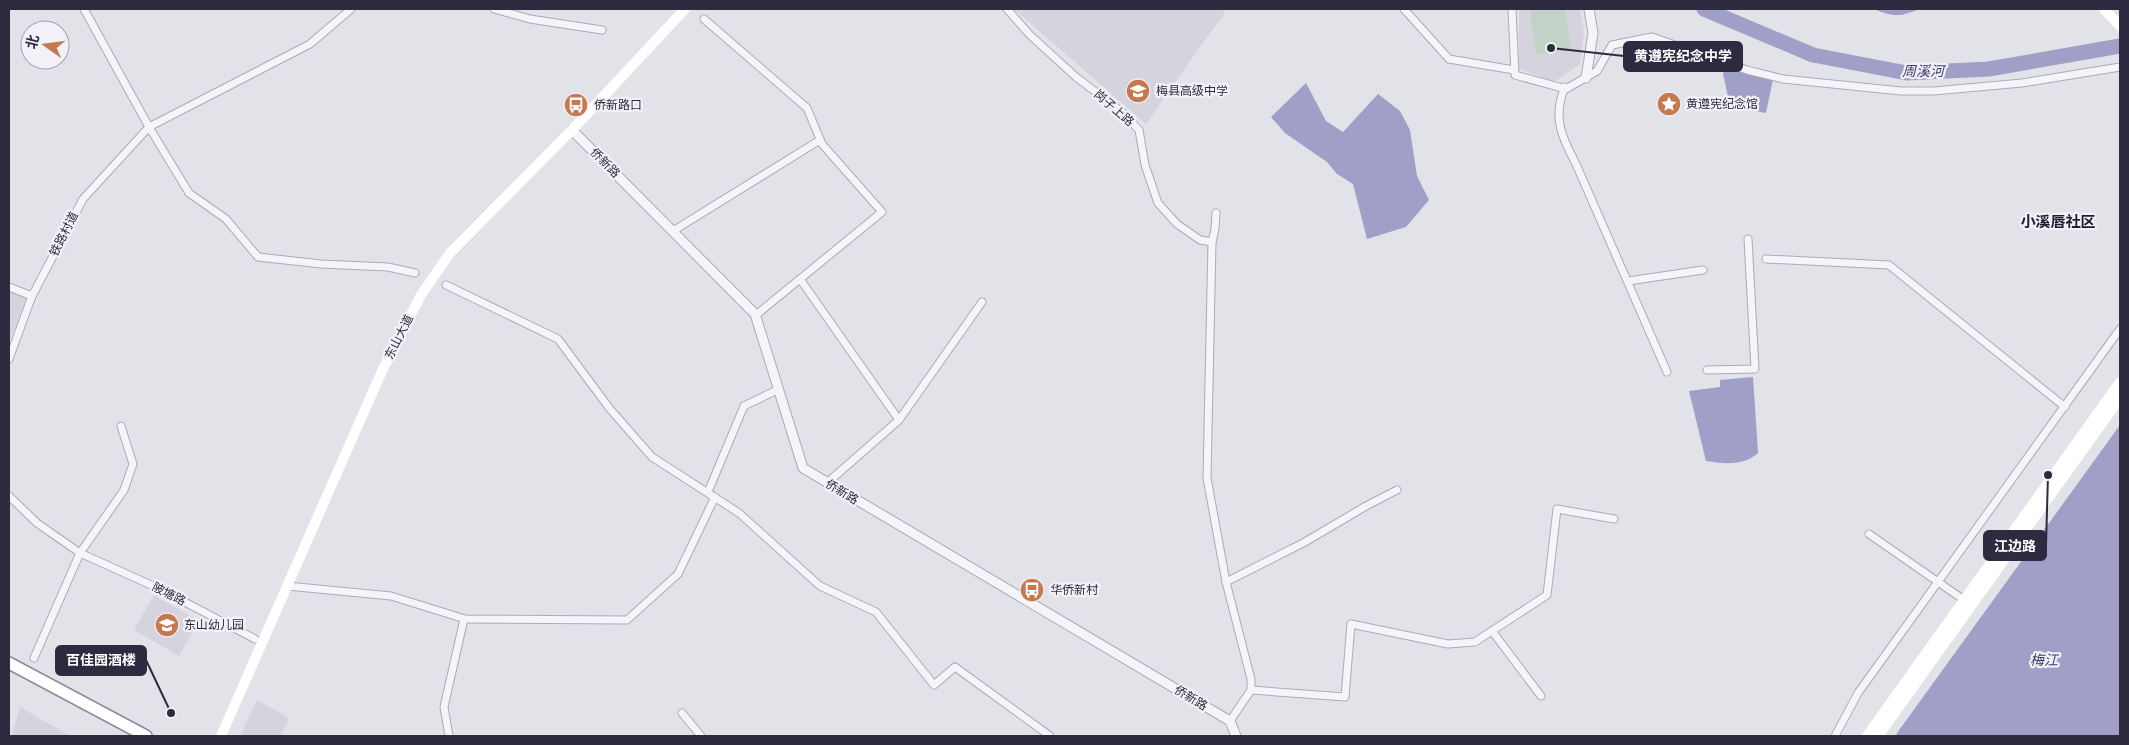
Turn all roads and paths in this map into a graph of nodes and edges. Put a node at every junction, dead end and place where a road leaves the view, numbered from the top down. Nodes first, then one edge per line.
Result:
1 (84, 9) edge
2 (351, 9) edge
3 (494, 9) edge
4 (685, 9) edge
5 (1007, 9) edge
6 (1404, 9) edge
7 (1512, 9) edge
8 (1589, 9) edge
9 (2107, 12) edge
10 (704, 19) dead end
11 (2120, 26) edge
12 (602, 30) dead end
13 (2120, 67) edge
14 (1514, 70) junction
15 (1586, 78) junction
16 (1565, 87) dead end
17 (149, 127) junction
18 (572, 130) junction
19 (820, 140) junction
20 (1216, 213) dead end
21 (673, 231) junction
22 (1748, 239) dead end
23 (1212, 242) junction
24 (1766, 259) dead end
25 (1703, 270) dead end
26 (415, 273) dead end
27 (800, 279) junction
28 (1628, 282) junction
29 (446, 285) dead end
30 (9, 288) edge
31 (32, 296) junction
32 (982, 302) dead end
33 (756, 315) junction
34 (2120, 329) edge
35 (9, 359) edge
36 (1706, 370) dead end
37 (1667, 372) dead end
38 (2120, 382) edge
39 (779, 389) junction
40 (2120, 398) edge
41 (2065, 407) junction
42 (899, 420) junction
43 (121, 426) dead end
44 (827, 483) junction
45 (1396, 490) dead end
46 (708, 492) junction
47 (9, 496) edge
48 (715, 497) junction
49 (1614, 519) dead end
50 (1869, 534) dead end
51 (80, 553) junction
52 (1226, 582) junction
53 (287, 586) junction
54 (1964, 600) junction
55 (464, 619) junction
56 (1492, 631) junction
57 (255, 639) dead end
58 (34, 658) dead end
59 (9, 663) edge
60 (9, 669) edge
61 (1251, 690) junction
62 (1541, 696) dead end
63 (682, 713) dead end
64 (1230, 721) junction
65 (130, 736) edge
66 (146, 736) edge
67 (221, 736) edge
68 (449, 736) edge
69 (701, 736) edge
70 (1050, 736) edge
71 (1236, 736) edge
72 (1835, 736) edge
73 (1867, 736) edge
74 (1878, 736) edge

1 - 17 street
2 - 17 street
3 - 12 street
4 - 18 main road, 东山大道
5 - 23 street, 岗子上路
6 - 14 street
7 - 14 street
8 - 15 street
9 - 11 main road
10 - 19 street
13 - 15 street
14 - 15 street
16 - 28 street
17 - 26 street
17 - 31 street, 铁路村道
18 - 21 street, 侨新路
18 - 53 main road, 东山大道
19 - 21 street
19 - 27 street
20 - 23 street
21 - 33 street, 侨新路
22 - 36 street
23 - 52 street
24 - 41 street
25 - 28 street
27 - 33 street
27 - 42 street
28 - 37 street
29 - 46 street
30 - 31 street
31 - 35 street, 铁路村道
32 - 42 street
33 - 39 street, 侨新路
34 - 41 street
38 - 54 main road
39 - 44 street, 侨新路
39 - 46 street
40 - 74 main road
41 - 72 street
42 - 44 street
43 - 51 street
44 - 64 street, 侨新路
45 - 52 street
46 - 48 street
47 - 51 street, 陂塘路
48 - 55 street
48 - 70 street
49 - 56 street
50 - 54 street
51 - 57 street, 陂塘路
51 - 58 street
52 - 61 street
53 - 55 street
53 - 67 main road, 东山大道
54 - 73 main road
55 - 68 street
56 - 61 street
56 - 62 street
59 - 66 highway
60 - 65 highway
61 - 64 street
63 - 69 street
64 - 71 street

